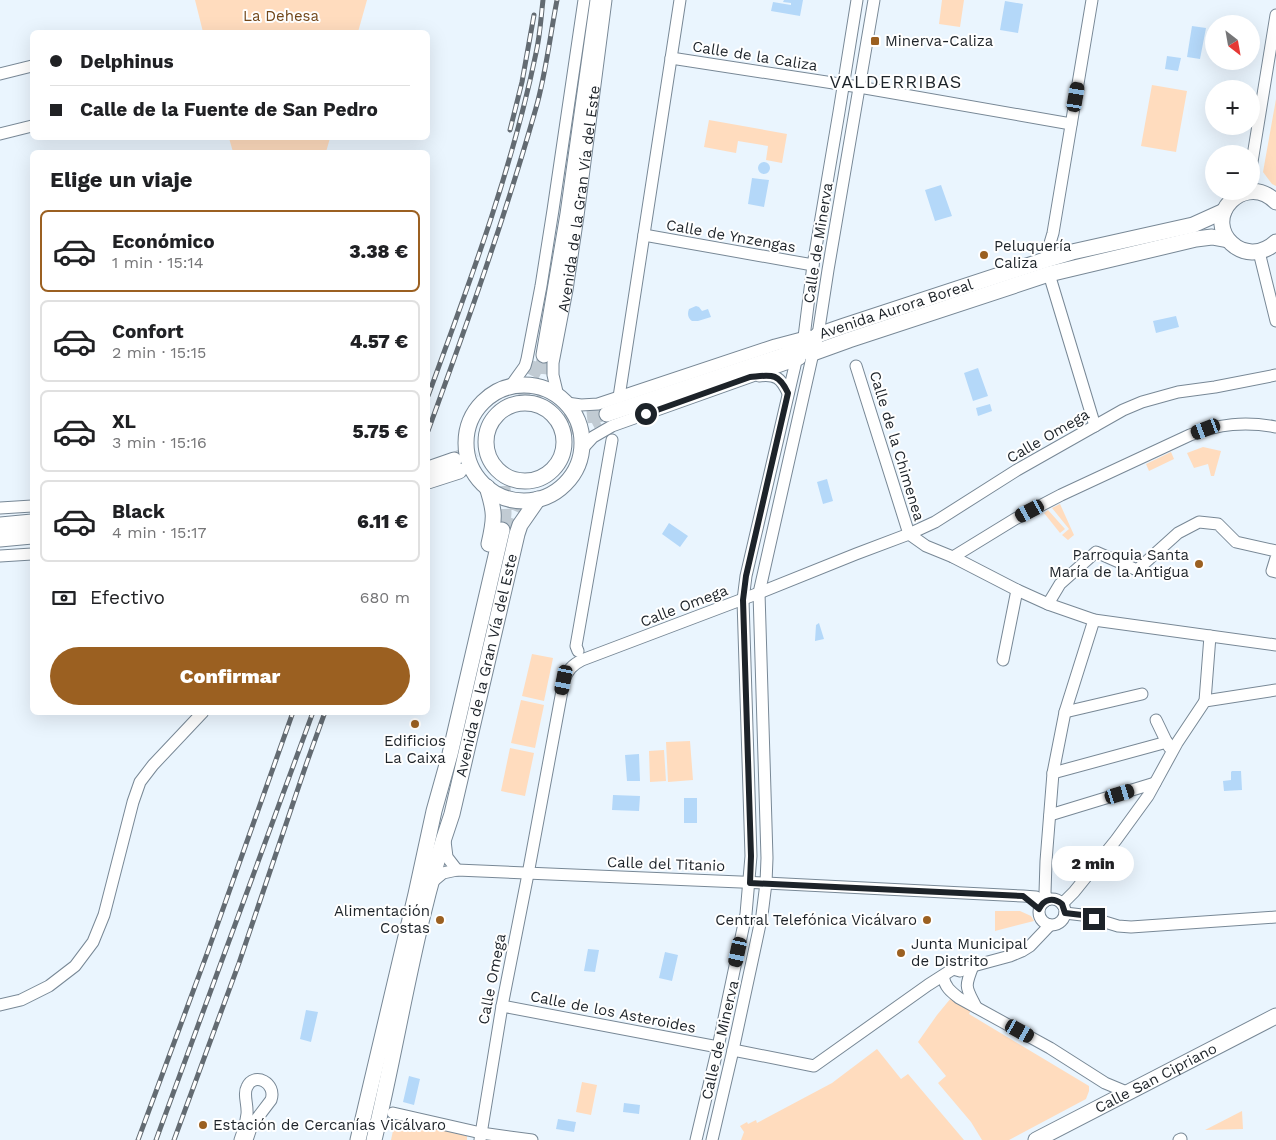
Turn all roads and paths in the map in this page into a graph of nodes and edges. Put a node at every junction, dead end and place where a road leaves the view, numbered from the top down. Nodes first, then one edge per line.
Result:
1 (584, 0) edge
2 (590, 0) edge
3 (598, 0) edge
4 (606, 0) edge
5 (680, 0) edge
6 (857, 0) edge
7 (874, 0) edge
8 (1092, 0) edge
9 (1276, 15) edge
10 (671, 58) junction
11 (30, 66) edge
12 (0, 74) edge
13 (843, 85) junction
14 (859, 87) junction
15 (1071, 124) junction
16 (30, 126) edge
17 (0, 134) edge
18 (1255, 145) edge
19 (1260, 193) edge
20 (1232, 200) edge
21 (1276, 202) edge
22 (1224, 211) junction
23 (1053, 233) junction
24 (644, 235) junction
25 (1228, 240) junction
26 (1276, 242) edge
27 (1072, 252) junction
28 (1259, 252) junction
29 (813, 265) junction
30 (1047, 267) junction
31 (1274, 301) edge
32 (1276, 321) edge
33 (806, 347) junction
34 (856, 366) dead end
35 (1276, 375) edge
36 (750, 377) junction
37 (788, 393) junction
38 (515, 396) junction
39 (619, 397) junction
40 (555, 406) junction
41 (607, 414) tunnel mouth
42 (1095, 426) junction
43 (1276, 428) edge
44 (612, 440) dead end
45 (582, 449) junction
46 (457, 466) tunnel mouth
47 (430, 474) edge
48 (487, 487) junction
49 (538, 498) junction
50 (30, 506) edge
51 (0, 508) edge
52 (30, 522) edge
53 (0, 525) edge
54 (909, 534) junction
55 (30, 536) edge
56 (0, 539) edge
57 (1276, 551) edge
58 (30, 554) edge
59 (0, 556) edge
60 (953, 557) junction
61 (1276, 558) edge
62 (1274, 572) edge
63 (1018, 590) junction
64 (759, 593) junction
65 (743, 600) junction
66 (1048, 604) junction
67 (1094, 620) junction
68 (1210, 636) junction
69 (1276, 645) edge
70 (578, 652) dead end
71 (1002, 660) dead end
72 (1276, 690) edge
73 (1142, 694) dead end
74 (1205, 701) junction
75 (1065, 712) junction
76 (200, 715) edge
77 (1156, 720) dead end
78 (1167, 742) junction
79 (1172, 753) junction
80 (1053, 773) junction
81 (1155, 783) junction
82 (434, 811) junction
83 (1050, 815) junction
84 (444, 837) junction
85 (457, 870) junction
86 (528, 874) junction
87 (431, 883) junction
88 (750, 883) junction
89 (766, 883) junction
90 (1043, 904) junction
91 (1063, 909) junction
92 (1276, 917) edge
93 (1046, 923) junction
94 (964, 975) junction
95 (944, 976) junction
96 (0, 1005) edge
97 (502, 1006) junction
98 (976, 1007) junction
99 (1276, 1016) edge
100 (718, 1047) junction
101 (734, 1050) junction
102 (1128, 1093) junction
103 (393, 1112) dead end
104 (481, 1137) edge
105 (240, 1140) edge
106 (247, 1140) edge
107 (358, 1140) edge
108 (374, 1140) edge
109 (532, 1140) edge
110 (696, 1140) edge
111 (712, 1140) edge
112 (1036, 1140) edge

1 - 38 street, Avenida de la Gran Vía del Este
2 - 3 main road, Avenida de la Gran Vía del Este
4 - 40 street, Avenida de la Gran Vía del Este
5 - 10 street
6 - 13 street, Calle de Minerva
7 - 14 street, Calle de Minerva
8 - 15 street
9 - 18 street
10 - 13 street, Calle de la Caliza
10 - 24 street
11 - 12 street
13 - 14 street, Calle de la Caliza
13 - 29 street, Calle de Minerva
14 - 15 street, Calle de la Caliza
14 - 33 street, Calle de Minerva
15 - 23 street
16 - 17 street
19 - 21 main road
20 - 22 main road, Avenida Aurora Boreal
22 - 25 main road
22 - 27 main road, Avenida Aurora Boreal
23 - 27 street
23 - 30 street
24 - 29 street, Calle de Ynzengas
24 - 39 street
25 - 28 main road
25 - 30 main road, Avenida Aurora Boreal
26 - 28 main road
27 - 30 main road, Avenida Aurora Boreal
28 - 31 street
29 - 33 street, Calle de Minerva
30 - 33 main road, Avenida Aurora Boreal
30 - 42 street
31 - 32 street
33 - 36 street, Avenida Aurora Boreal
33 - 37 street, Calle de Minerva
33 - 39 street, Avenida Aurora Boreal
33 - 41 main road
33 - 64 street, Calle de Minerva
34 - 54 street, Calle de la Chimenea
35 - 42 street, Calle Omega
36 - 37 street
36 - 45 street, Avenida Aurora Boreal
37 - 65 street, Calle de Minerva
38 - 40 main road
38 - 40 main road
38 - 48 main road
39 - 40 street, Avenida Aurora Boreal
40 - 45 main road
42 - 54 street, Calle Omega
43 - 60 street
44 - 70 street
45 - 49 main road
46 - 47 main road
48 - 49 main road
48 - 82 main road, Avenida de la Gran Vía del Este
49 - 84 main road, Avenida de la Gran Vía del Este
50 - 51 street
52 - 53 main road
54 - 60 street
54 - 64 street, Calle Omega
55 - 56 main road
57 - 66 street
58 - 59 street
60 - 63 street
61 - 62 street
63 - 66 street
63 - 71 street
64 - 65 street, Calle Omega
64 - 89 street, Calle de Minerva
65 - 86 street, Calle Omega
65 - 88 street, Calle de Minerva
66 - 67 street
67 - 68 street
67 - 75 street
68 - 69 street
68 - 74 street
72 - 74 street
73 - 75 street
74 - 79 street
75 - 80 street
76 - 96 street
77 - 78 street
78 - 79 street
78 - 80 street
79 - 81 street
80 - 83 street
81 - 83 street
81 - 91 street
82 - 84 main road, Avenida de la Gran Vía del Este
82 - 107 main road, Avenida de la Gran Vía del Este
83 - 90 street
84 - 85 street
84 - 87 main road, Avenida de la Gran Vía del Este
85 - 86 street, Calle del Titanio
85 - 87 street, Calle del Titanio
86 - 88 street, Calle del Titanio
86 - 97 street, Calle Omega
87 - 108 main road, Avenida de la Gran Vía del Este
88 - 89 street, Calle del Titanio
88 - 100 street, Calle de Minerva
89 - 90 street, Calle del Titanio
89 - 101 street, Calle de Minerva
90 - 91 street
90 - 93 street
91 - 92 street
91 - 93 street
93 - 94 street
94 - 95 street
94 - 98 street
95 - 98 street
95 - 101 street
97 - 100 street, Calle de los Asteroides
97 - 104 street, Calle Omega
98 - 102 street
99 - 102 main road, Calle San Cipriano
100 - 110 street, Calle de Minerva
101 - 111 street, Calle de Minerva
102 - 112 main road, Calle San Cipriano
103 - 104 street
104 - 109 street
105 - 106 street

